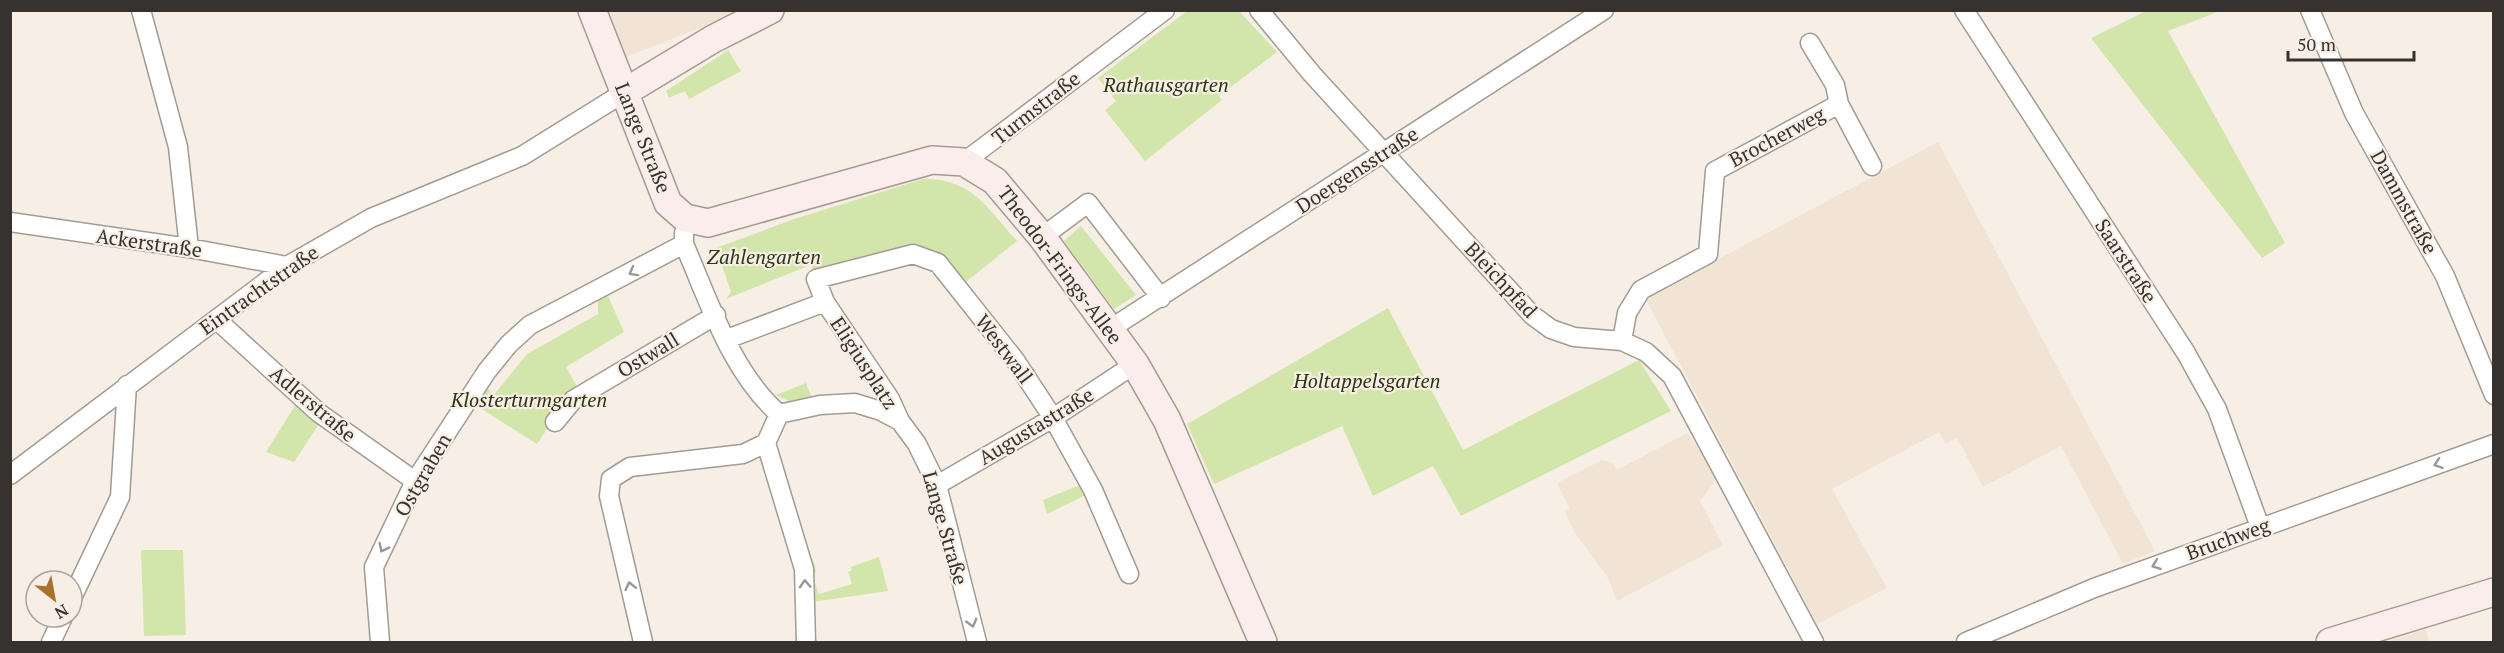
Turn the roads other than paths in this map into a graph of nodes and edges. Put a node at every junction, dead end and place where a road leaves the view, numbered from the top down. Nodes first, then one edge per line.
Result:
1 (141, 10) edge
2 (592, 10) edge
3 (770, 10) edge
4 (1165, 10) edge
5 (1604, 10) edge
6 (1964, 10) edge
7 (2310, 10) edge
8 (1262, 11) edge
9 (1810, 43) dead end
10 (625, 92) junction
11 (1839, 104) junction
12 (1385, 152) junction
13 (964, 162) junction
14 (1872, 166) dead end
15 (10, 222) edge
16 (684, 231) junction
17 (1042, 237) junction
18 (189, 248) junction
19 (287, 266) junction
20 (1161, 298) junction
21 (825, 302) junction
22 (716, 315) junction
23 (217, 320) junction
24 (1110, 329) junction
25 (727, 339) junction
26 (1622, 341) junction
27 (1135, 364) junction
28 (127, 385) junction
29 (2493, 395) edge
30 (779, 414) junction
31 (1053, 418) junction
32 (900, 421) junction
33 (555, 422) dead end
34 (766, 443) junction
35 (2493, 444) edge
36 (10, 475) edge
37 (415, 481) junction
38 (937, 485) junction
39 (2260, 527) junction
40 (84, 573) edge
41 (1130, 574) dead end
42 (2493, 592) edge
43 (380, 642) edge
44 (643, 642) edge
45 (806, 642) edge
46 (977, 642) edge
47 (1263, 642) edge
48 (1814, 642) edge
49 (1966, 642) edge
50 (2330, 642) edge

1 - 18 street
2 - 10 main road, Lange Straße
3 - 10 main road
4 - 13 street, Turmstraße
5 - 12 street, Doergensstraße
6 - 39 street, Saarstraße
7 - 29 street, Dammstraße
8 - 12 street, Bleichpfad
9 - 11 street, Brocherweg
10 - 16 main road, Lange Straße
10 - 19 street, Eintrachtstraße
11 - 14 street, Brocherweg
11 - 26 street, Brocherweg
12 - 20 street, Doergensstraße
12 - 26 street, Bleichpfad
13 - 16 main road, Theodor-Frings-Allee
13 - 17 main road, Theodor-Frings-Allee
15 - 18 street, Ackerstraße
16 - 22 street, Lange Straße
16 -> 37 street, Ostgraben
17 - 20 street
17 - 24 main road, Theodor-Frings-Allee
18 - 19 street, Ackerstraße
19 - 23 street, Eintrachtstraße
20 - 24 street, Doergensstraße
21 - 25 street, Eligiusplatz
21 - 31 street, Westwall
21 - 32 street, Eligiusplatz
22 - 25 street, Lange Straße
22 - 33 street, Ostwall
23 - 28 street, Eintrachtstraße
23 - 37 street, Adlerstraße
24 - 27 main road, Theodor-Frings-Allee
25 - 30 street, Lange Straße
26 - 48 street, Bleichpfad
27 - 31 street, Augustastraße
27 - 47 main road, Theodor-Frings-Allee
28 - 36 street, Eintrachtstraße
28 - 40 street
30 - 32 street, Lange Straße
30 - 34 street
31 - 38 street, Augustastraße
31 - 41 street, Westwall
32 - 38 street, Lange Straße
44 -> 34 street
45 -> 34 street
35 -> 39 street, Bruchweg
37 -> 43 street, Ostgraben
38 -> 46 street, Lange Straße
39 -> 49 street, Bruchweg
42 - 50 main road

